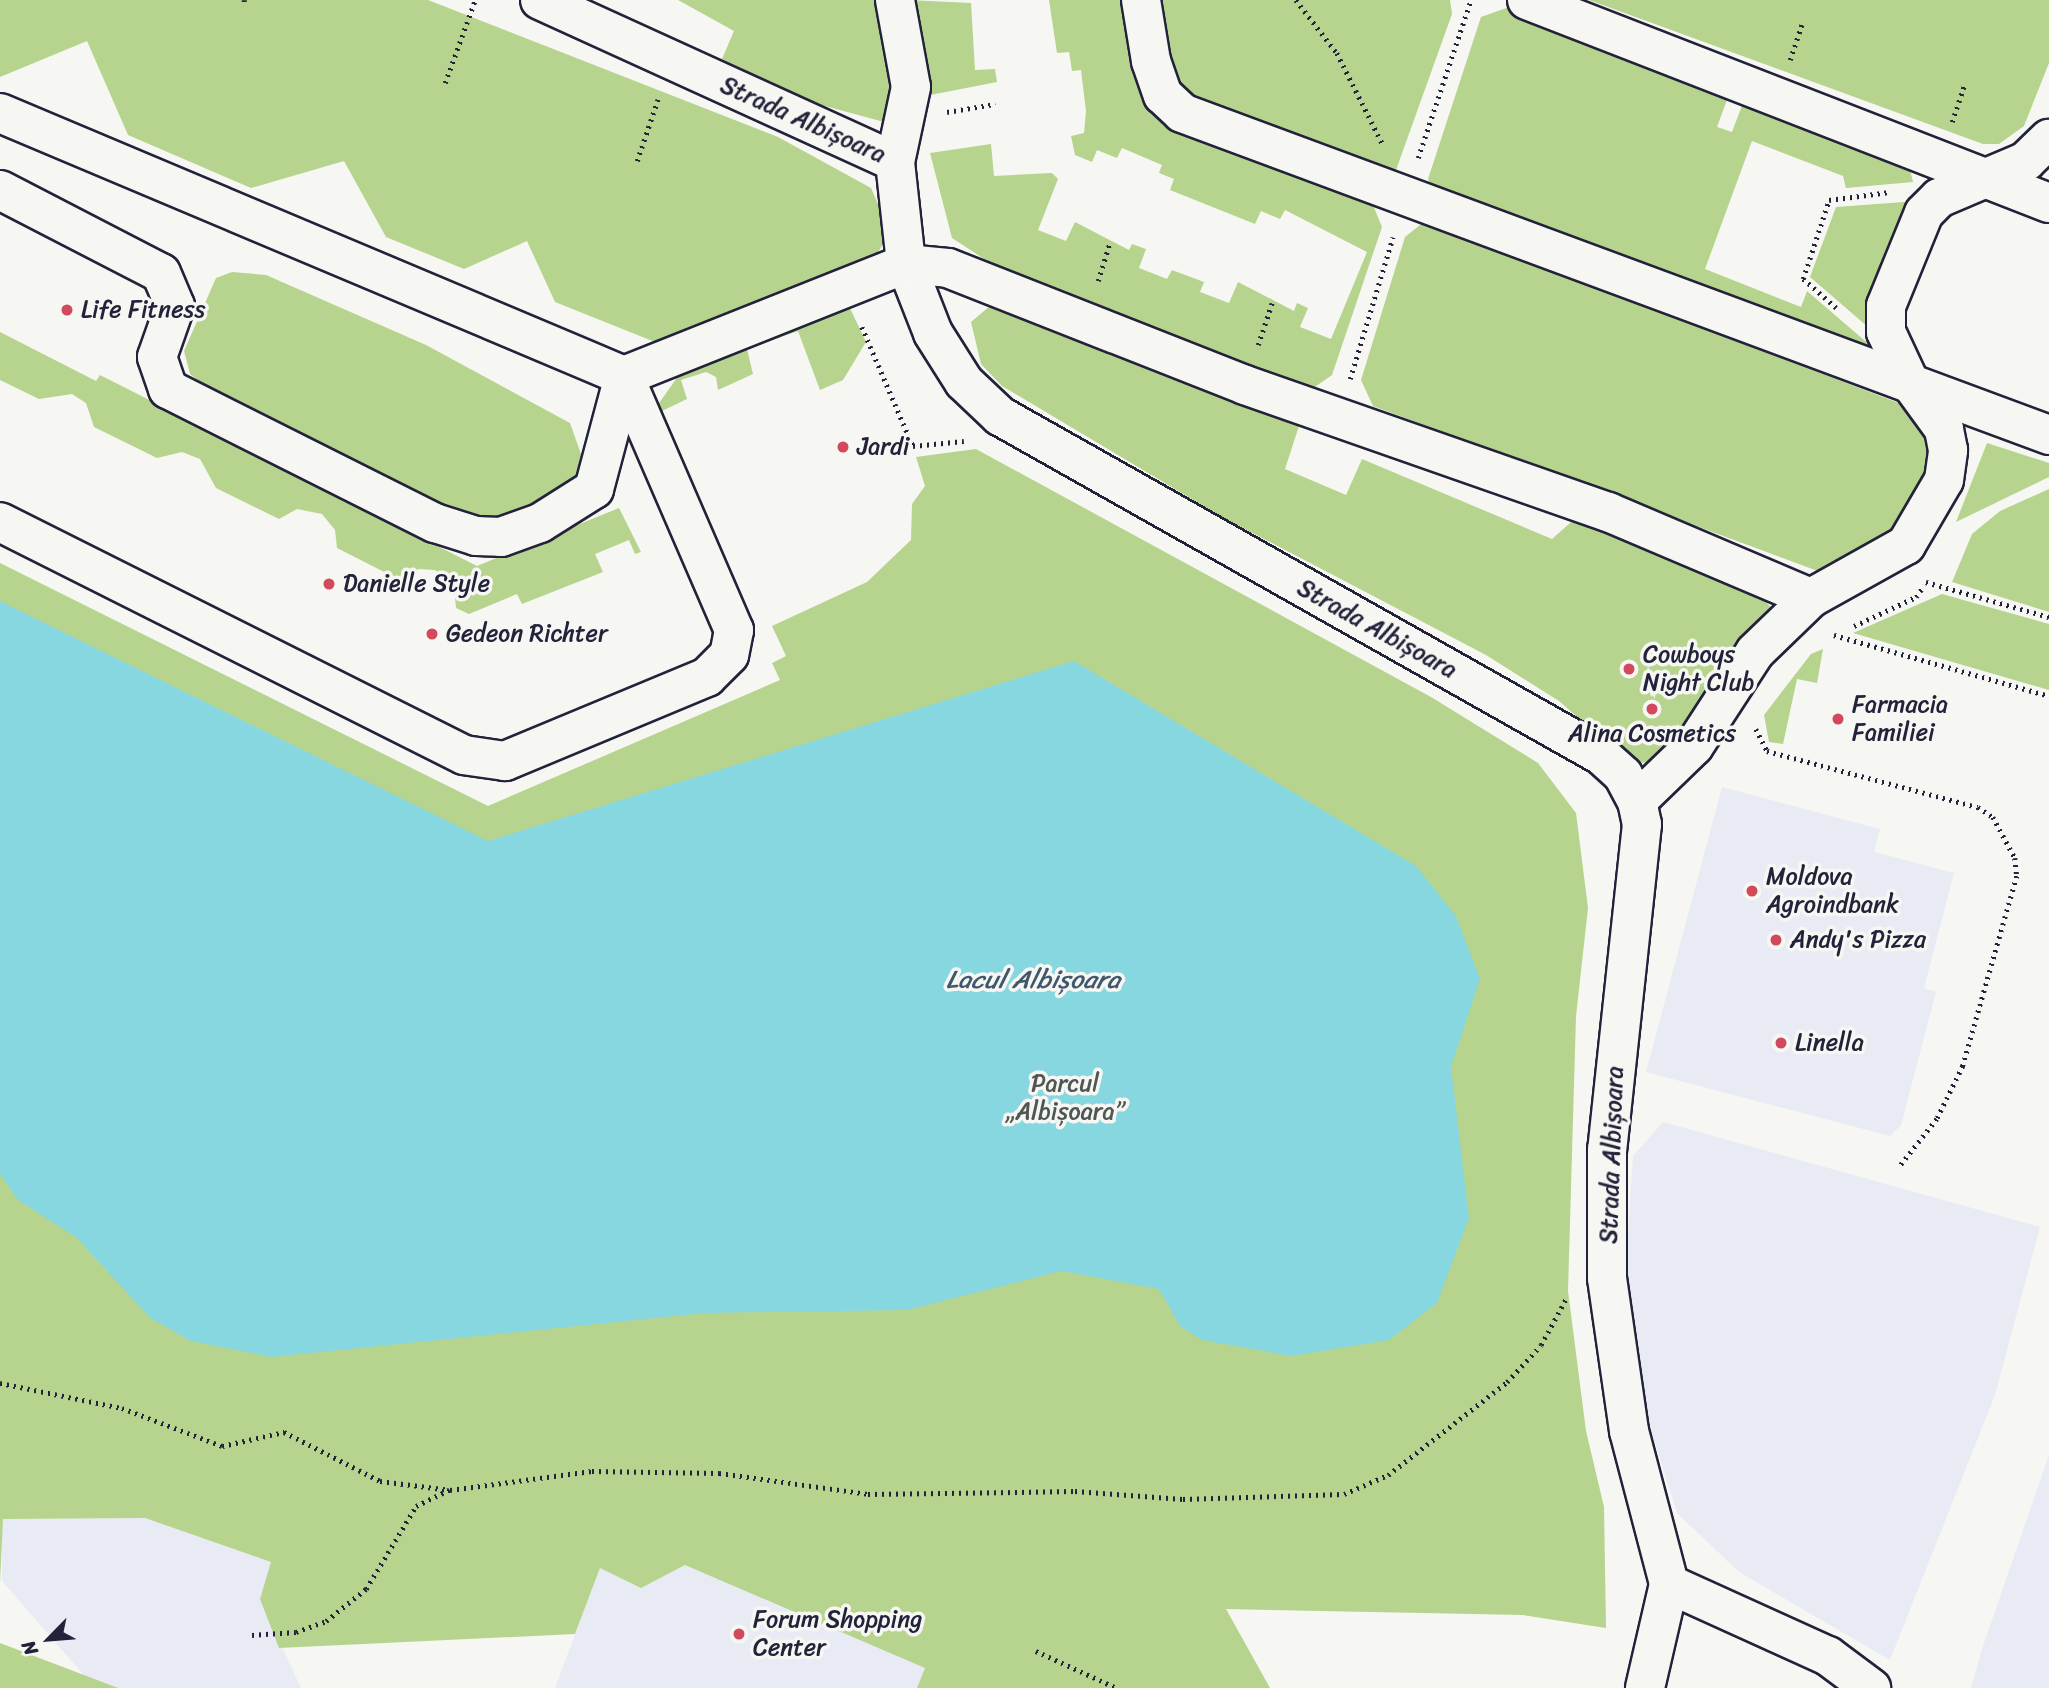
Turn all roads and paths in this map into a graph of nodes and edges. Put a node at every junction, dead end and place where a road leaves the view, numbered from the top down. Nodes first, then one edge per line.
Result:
1 (475, 0) edge
2 (540, 0) edge
3 (895, 0) edge
4 (1141, 0) edge
5 (1296, 0) edge
6 (1471, 0) edge
7 (1527, 0) edge
8 (671, 60) junction
9 (445, 83) dead end
10 (0, 113) edge
11 (2049, 139) edge
12 (637, 161) dead end
13 (895, 162) junction
14 (1982, 176) junction
15 (0, 190) edge
16 (1406, 195) junction
17 (1939, 198) junction
18 (2049, 203) edge
19 (905, 264) junction
20 (849, 287) junction
21 (1889, 339) junction
22 (624, 376) junction
23 (1909, 381) junction
24 (1338, 418) junction
25 (2049, 435) edge
26 (975, 440) dead end
27 (0, 522) edge
28 (1926, 582) dead end
29 (1811, 598) junction
30 (2049, 617) edge
31 (1834, 635) dead end
32 (2049, 696) edge
33 (1757, 721) dead end
34 (1637, 801) junction
35 (1900, 1166) dead end
36 (1575, 1289) dead end
37 (0, 1383) edge
38 (450, 1490) junction
39 (1669, 1584) junction
40 (252, 1635) dead end
41 (1036, 1651) dead end
42 (1117, 1688) edge
43 (1645, 1688) edge
44 (1871, 1688) edge

1 - 9 path
2 - 8 lane, Strada Albișoara
3 - 13 lane
4 - 16 lane
5 - 16 path
6 - 16 path
7 - 14 lane
8 - 12 path
8 - 13 lane, Strada Albișoara
10 - 22 lane
11 - 14 lane
13 - 19 lane, Strada Albișoara
14 - 17 lane
14 - 18 lane
15 - 22 lane
16 - 23 lane
16 - 24 path
17 - 21 lane
17 - 21 path
19 - 20 lane
19 - 24 lane
19 - 34 lane, Strada Albișoara
20 - 22 lane
20 - 26 path
21 - 23 lane
22 - 27 lane
23 - 25 lane
23 - 29 lane
24 - 29 lane
28 - 30 path
29 - 34 lane
31 - 32 path
33 - 35 path
34 - 39 lane, Strada Albișoara
36 - 38 path
37 - 38 path
38 - 40 path
39 - 43 lane
39 - 44 lane
41 - 42 path

